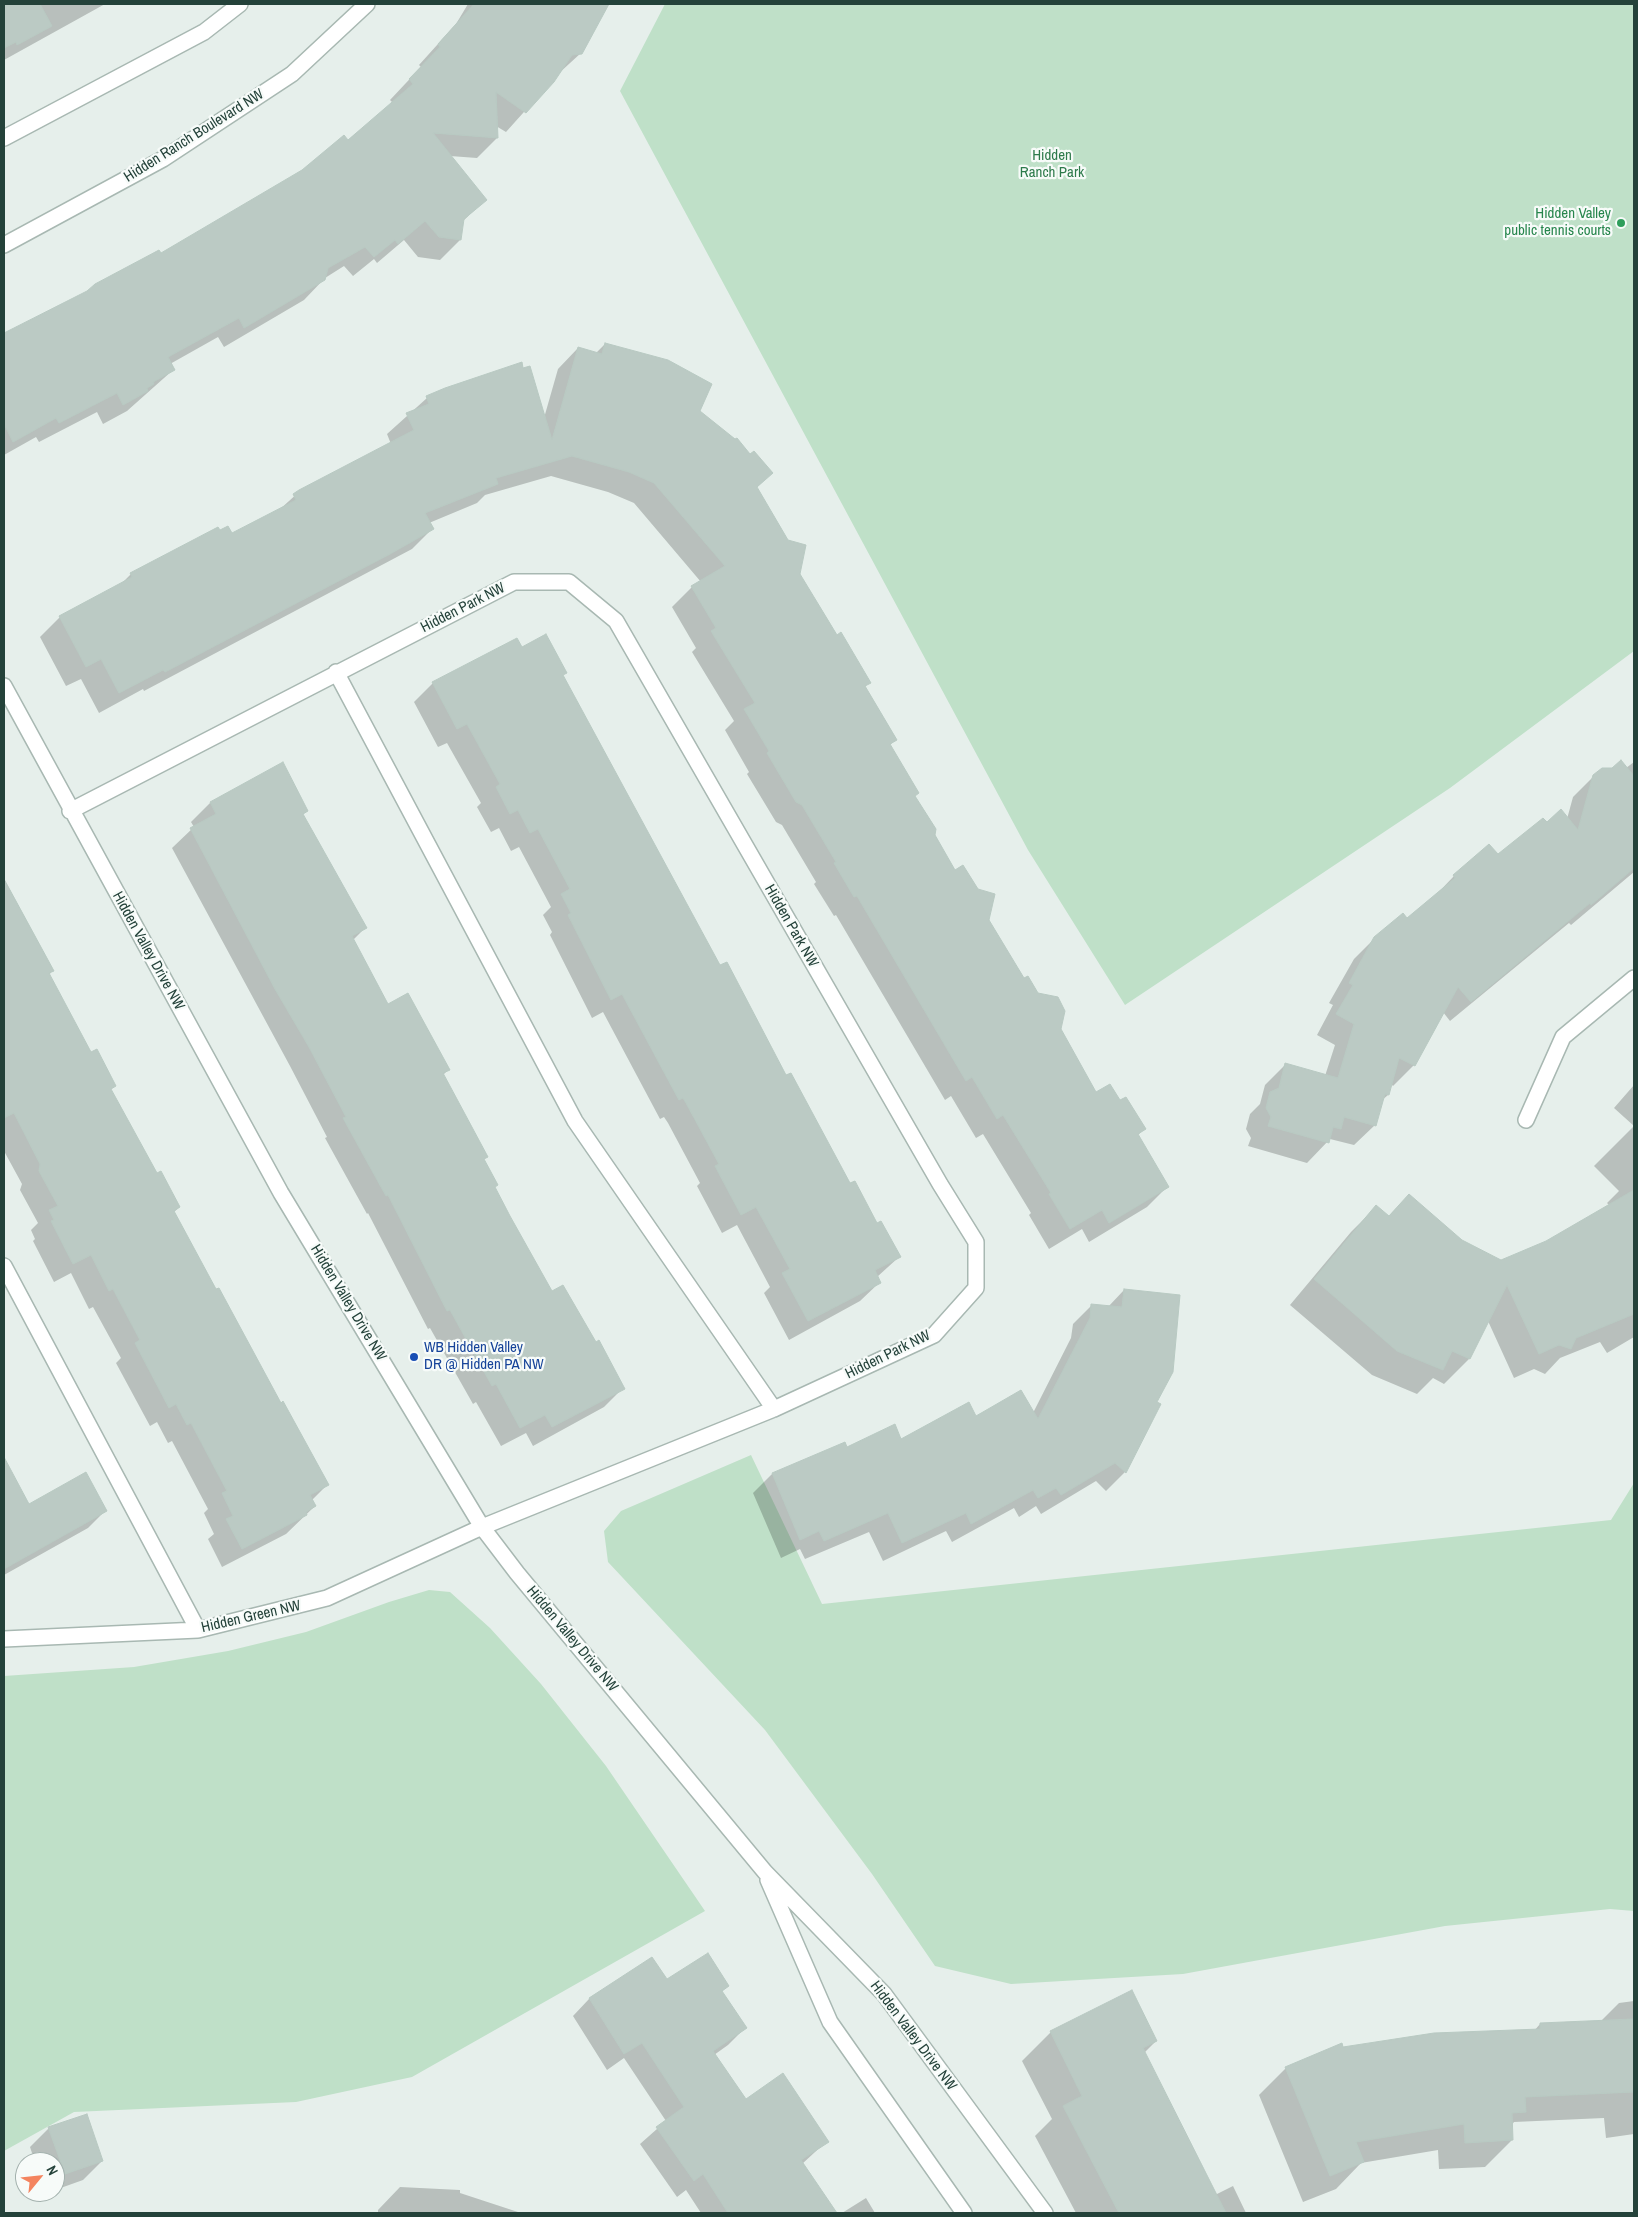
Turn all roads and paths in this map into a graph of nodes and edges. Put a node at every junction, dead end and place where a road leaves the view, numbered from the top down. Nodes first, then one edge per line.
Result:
1 (240, 4) edge
2 (367, 4) edge
3 (4, 138) edge
4 (4, 245) edge
5 (336, 672) junction
6 (4, 686) edge
7 (70, 811) junction
8 (1634, 978) edge
9 (1526, 1120) dead end
10 (4, 1266) edge
11 (774, 1409) junction
12 (482, 1527) junction
13 (198, 1630) junction
14 (4, 1640) edge
15 (765, 1872) junction
16 (964, 2213) edge
17 (1044, 2213) edge

1 - 3 street
2 - 4 street, Hidden Ranch Boulevard NW
5 - 7 street, Hidden Park NW
5 - 11 street
5 - 11 street, Hidden Park NW
6 - 7 street, Hidden Valley Drive NW
7 - 12 street, Hidden Valley Drive NW
8 - 9 street
10 - 13 street
11 - 12 street, Hidden Park NW
12 - 13 street, Hidden Green NW
12 - 15 street, Hidden Valley Drive NW
13 - 14 street, Hidden Green NW
15 - 16 street, Hidden Valley Drive NW
15 - 17 street, Hidden Valley Drive NW

